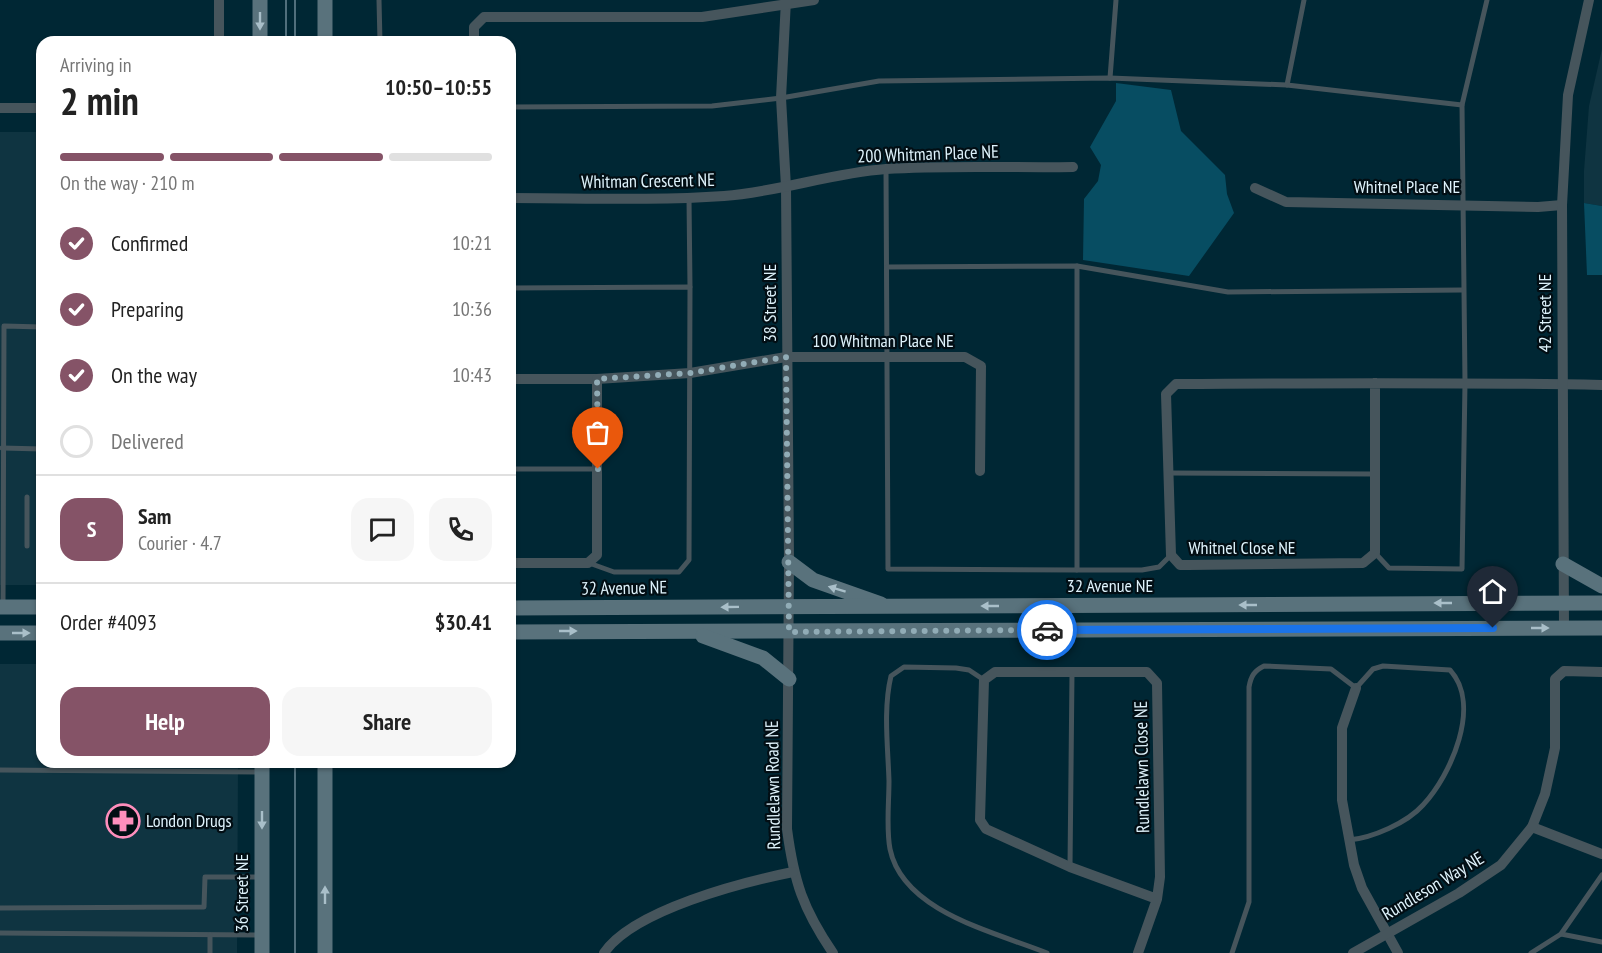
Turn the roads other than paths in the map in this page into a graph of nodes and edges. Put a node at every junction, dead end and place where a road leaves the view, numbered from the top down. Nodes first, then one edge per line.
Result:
1 (219, 0) edge
2 (260, 0) edge
3 (325, 0) edge
4 (380, 0) edge
5 (814, 0) edge
6 (1116, 0) edge
7 (1304, 0) edge
8 (1487, 0) edge
9 (1589, 0) edge
10 (786, 2) edge
11 (219, 36) edge
12 (260, 36) edge
13 (325, 36) edge
14 (380, 36) edge
15 (474, 36) edge
16 (1110, 78) junction
17 (1287, 85) junction
18 (780, 98) junction
19 (1462, 105) junction
20 (516, 107) edge
21 (0, 108) edge
22 (36, 108) edge
23 (1073, 167) dead end
24 (886, 169) junction
25 (786, 187) junction
26 (1255, 188) dead end
27 (516, 198) edge
28 (689, 198) junction
29 (1463, 203) junction
30 (1562, 205) junction
31 (1077, 266) junction
32 (887, 267) junction
33 (690, 287) junction
34 (516, 288) edge
35 (1462, 290) junction
36 (2, 325) edge
37 (36, 327) edge
38 (786, 357) junction
39 (887, 357) junction
40 (690, 373) junction
41 (516, 379) edge
42 (597, 379) junction
43 (1375, 383) junction
44 (1465, 383) junction
45 (1561, 384) junction
46 (1602, 385) edge
47 (2, 448) edge
48 (36, 449) edge
49 (516, 469) edge
50 (598, 469) junction
51 (981, 471) dead end
52 (1169, 473) junction
53 (1375, 474) junction
54 (27, 496) dead end
55 (27, 546) dead end
56 (1375, 554) junction
57 (1171, 555) junction
58 (789, 562) junction
59 (516, 563) edge
60 (588, 563) junction
61 (1563, 564) junction
62 (1077, 570) junction
63 (1602, 586) edge
64 (1564, 603) junction
65 (1602, 603) edge
66 (789, 606) junction
67 (2, 607) edge
68 (36, 607) edge
69 (889, 607) junction
70 (516, 608) edge
71 (1564, 628) junction
72 (1602, 628) edge
73 (689, 631) junction
74 (516, 632) edge
75 (789, 632) junction
76 (0, 633) edge
77 (36, 633) edge
78 (1602, 672) edge
79 (1072, 673) junction
80 (789, 679) junction
81 (984, 680) junction
82 (1356, 688) junction
83 (175, 768) edge
84 (262, 768) edge
85 (325, 768) edge
86 (0, 770) edge
87 (1532, 826) junction
88 (1348, 840) junction
89 (1602, 854) edge
90 (1070, 867) junction
91 (793, 872) junction
92 (1602, 875) edge
93 (262, 877) junction
94 (1157, 899) junction
95 (0, 908) edge
96 (0, 933) edge
97 (1386, 933) junction
98 (1561, 934) junction
99 (210, 935) junction
100 (262, 935) junction
101 (1602, 942) edge
102 (210, 953) edge
103 (262, 953) edge
104 (325, 953) edge
105 (604, 953) edge
106 (832, 953) edge
107 (1047, 953) edge
108 (1138, 953) edge
109 (1232, 953) edge
110 (1353, 953) edge
111 (1398, 953) edge
112 (1531, 953) edge

1 - 11 street
2 -> 12 main road
3 - 13 main road
4 - 14 lane
5 - 10 street
6 - 16 lane
7 - 17 lane
8 - 19 lane
9 - 30 street, 42 Street NE
10 - 15 street
10 - 18 street, 38 Street NE
16 - 17 lane
16 - 18 lane
17 - 19 lane
18 - 20 lane
18 - 25 street, 38 Street NE
19 - 29 lane
21 - 22 street
23 - 24 street, 200 Whitman Place NE
24 - 25 street, 200 Whitman Place NE
24 - 32 lane
25 - 28 street, Whitman Crescent NE
25 - 38 street, 38 Street NE
26 - 29 street, Whitnel Place NE
27 - 28 street, Whitman Crescent NE
28 - 33 lane
29 - 30 street, Whitnel Place NE
29 - 35 lane
30 - 45 street, 42 Street NE
31 - 32 lane
31 - 35 lane
31 - 62 lane
32 - 39 lane
33 - 34 lane
33 - 40 lane
35 - 44 lane
36 - 37 lane
36 - 47 lane
38 - 39 street, 100 Whitman Place NE
38 - 40 street, 100 Whitman Place NE
38 - 58 street, 38 Street NE
39 - 51 street, 100 Whitman Place NE
39 - 62 lane
40 - 42 street, 100 Whitman Place NE
40 - 60 lane
41 - 42 street, 100 Whitman Place NE
42 - 50 street
43 - 44 street, Whitnel Close NE
43 - 52 street, Whitnel Close NE
43 - 53 street
44 - 45 street, Whitnel Close NE
44 - 56 lane
45 - 46 street, Whitnel Close NE
45 - 61 street, 42 Street NE
47 - 48 lane
47 - 67 lane
49 - 50 lane
50 - 60 street
52 - 53 lane
52 - 57 street, Whitnel Close NE
53 - 56 street
54 - 55 lane
56 - 57 street, Whitnel Close NE
57 - 62 lane
58 - 66 street, 38 Street NE
69 -> 58 main road
59 - 60 street
61 - 63 main road
61 - 64 street, 42 Street NE
64 - 65 main road, 32 Avenue NE
64 -> 69 main road, 32 Avenue NE
64 - 71 street, 42 Street NE
66 - 69 main road, 32 Avenue NE
66 -> 70 main road, 32 Avenue NE
66 - 75 street, Rundlelawn Road NE
67 - 68 main road
71 - 72 main road
75 -> 71 main road
74 -> 73 main road
73 - 75 main road
73 - 80 main road
75 - 80 street, Rundlelawn Road NE
76 -> 77 main road
78 - 87 street, Rundleson Way NE
79 - 81 street, Rundlelawn Close NE
79 - 90 lane
79 - 94 street, Rundlelawn Close NE
80 - 91 street, Rundlelawn Road NE
81 - 90 street
81 - 107 lane
82 - 88 street
82 - 88 lane
82 - 109 lane
83 - 86 lane
84 -> 93 main road, 36 Street NE
104 -> 85 main road
87 - 89 street
87 - 97 street, Rundleson Way NE
88 - 97 street
90 - 94 street
91 - 105 street
91 - 106 street, Rundlelawn Road NE
92 - 98 lane
93 - 95 lane
93 - 100 main road, 36 Street NE
94 - 108 street, Rundlelawn Close NE
96 - 99 lane
97 - 110 street, Rundleson Way NE
97 - 111 street
98 - 101 lane
98 - 112 lane
99 - 100 lane
99 - 102 lane
100 - 103 main road, 36 Street NE

